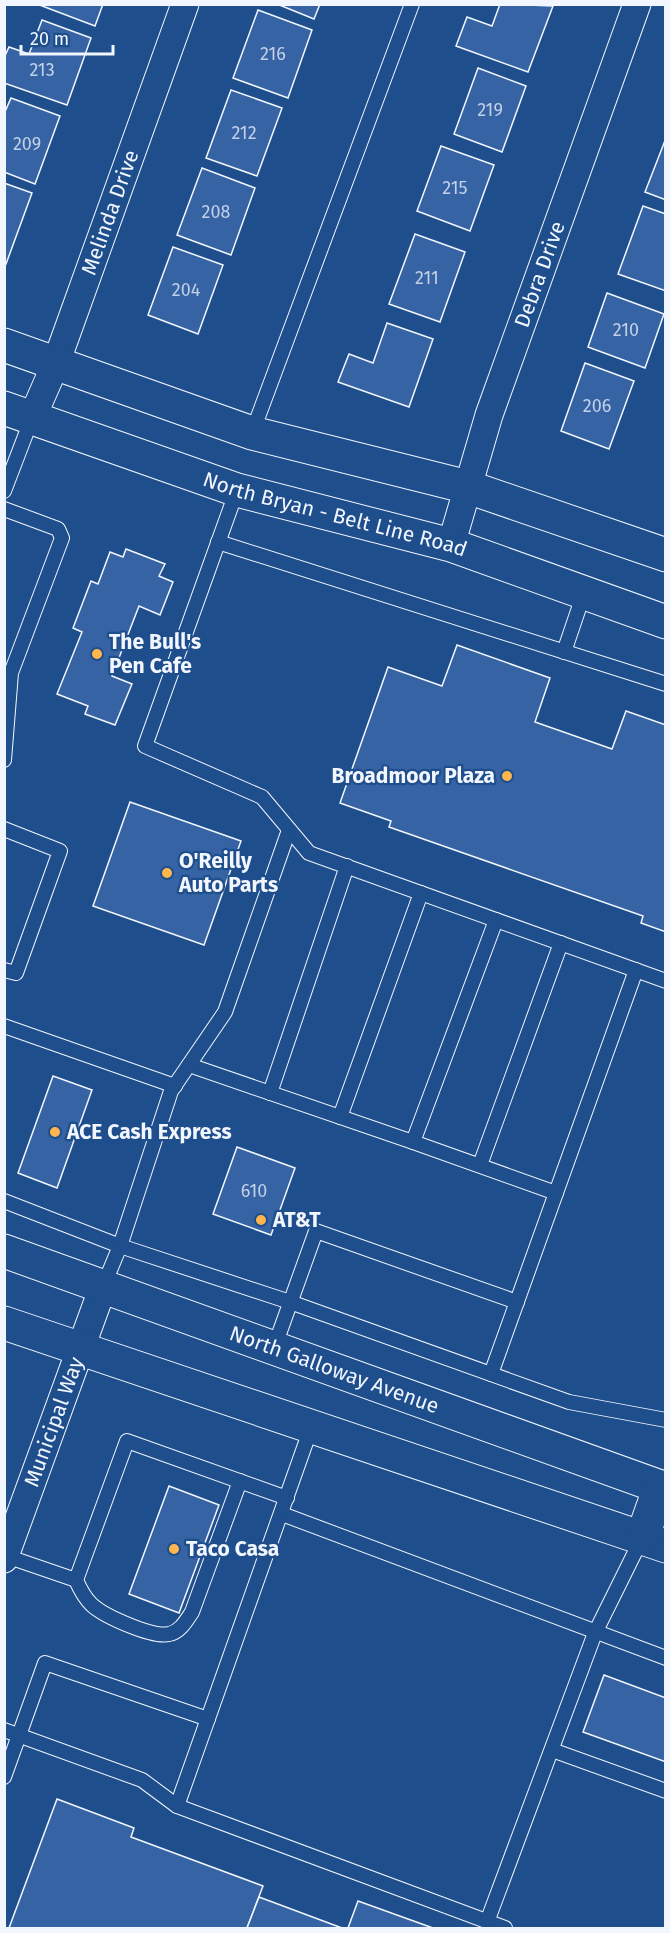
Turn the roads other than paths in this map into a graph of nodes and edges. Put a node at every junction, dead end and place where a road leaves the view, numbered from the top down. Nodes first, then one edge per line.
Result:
1 (185, 4) edge
2 (412, 4) edge
3 (637, 4) edge
4 (4, 345) edge
5 (56, 363) junction
6 (18, 413) edge
7 (252, 433) junction
8 (468, 487) junction
9 (237, 490) junction
10 (4, 491) edge
11 (4, 509) edge
12 (218, 542) junction
13 (451, 545) junction
14 (666, 555) edge
15 (585, 593) junction
16 (666, 621) edge
17 (564, 652) junction
18 (666, 684) edge
19 (4, 760) edge
20 (4, 830) edge
21 (289, 830) junction
22 (347, 866) junction
23 (421, 893) junction
24 (496, 920) junction
25 (561, 943) junction
26 (4, 970) edge
27 (636, 970) junction
28 (666, 981) edge
29 (4, 1026) edge
30 (189, 1065) junction
31 (175, 1086) junction
32 (270, 1092) junction
33 (340, 1117) junction
34 (413, 1142) junction
35 (480, 1165) junction
36 (556, 1193) junction
37 (4, 1201) edge
38 (120, 1246) junction
39 (4, 1251) edge
40 (103, 1287) junction
41 (290, 1302) junction
42 (518, 1302) junction
43 (4, 1323) edge
44 (274, 1348) junction
45 (81, 1350) junction
46 (491, 1374) junction
47 (666, 1420) edge
48 (311, 1428) junction
49 (240, 1481) junction
50 (664, 1483) edge
51 (287, 1498) junction
52 (282, 1514) junction
53 (654, 1542) edge
54 (5, 1558) edge
55 (76, 1580) junction
56 (595, 1633) junction
57 (666, 1658) edge
58 (208, 1719) junction
59 (4, 1731) edge
60 (20, 1736) junction
61 (552, 1750) junction
62 (4, 1777) edge
63 (666, 1791) edge
64 (177, 1806) junction
65 (487, 1922) junction
66 (505, 1929) edge

1 - 5 street, Melinda Drive
2 - 7 lane
3 - 8 street, Debra Drive
4 - 5 main road
5 - 6 street, Melinda Drive
5 - 7 main road
6 - 9 main road, North Bryan - Belt Line Road
6 - 10 lane
7 - 8 main road
8 - 13 street, Debra Drive
8 - 14 main road
9 - 12 lane
9 - 13 main road, North Bryan - Belt Line Road
11 - 19 lane
12 - 17 lane
12 - 21 lane
13 - 15 main road, North Bryan - Belt Line Road
15 - 16 main road, North Bryan - Belt Line Road
15 - 17 lane
17 - 18 lane
20 - 26 lane
21 - 22 lane
21 - 30 lane
22 - 23 lane
22 - 32 lane
23 - 24 lane
23 - 33 lane
24 - 25 lane
24 - 34 lane
25 - 27 lane
25 - 35 lane
27 - 28 lane
27 - 36 lane
29 - 31 lane
30 - 31 lane
30 - 32 lane
31 - 38 lane
32 - 33 lane
33 - 34 lane
34 - 35 lane
35 - 36 lane
36 - 42 lane
37 - 38 lane
38 - 40 lane
38 - 41 lane
39 - 40 main road, North Galloway Avenue
40 - 44 main road, North Galloway Avenue
40 - 45 street, Municipal Way
41 - 42 lane
41 - 44 lane
41 - 46 lane
42 - 46 lane
43 - 45 main road
44 - 50 main road, North Galloway Avenue
45 - 48 main road
45 - 54 street, Municipal Way
46 - 47 lane
48 - 51 lane
48 - 53 main road
49 - 51 lane
49 - 55 lane
49 - 55 lane
50 - 53 main road
51 - 52 lane
52 - 56 lane
52 - 58 lane
53 - 56 lane
54 - 55 lane
56 - 57 lane
56 - 61 lane
58 - 60 lane
58 - 64 lane
59 - 60 lane
60 - 62 lane
60 - 64 lane
61 - 63 lane
61 - 65 lane
64 - 65 lane
65 - 66 lane

